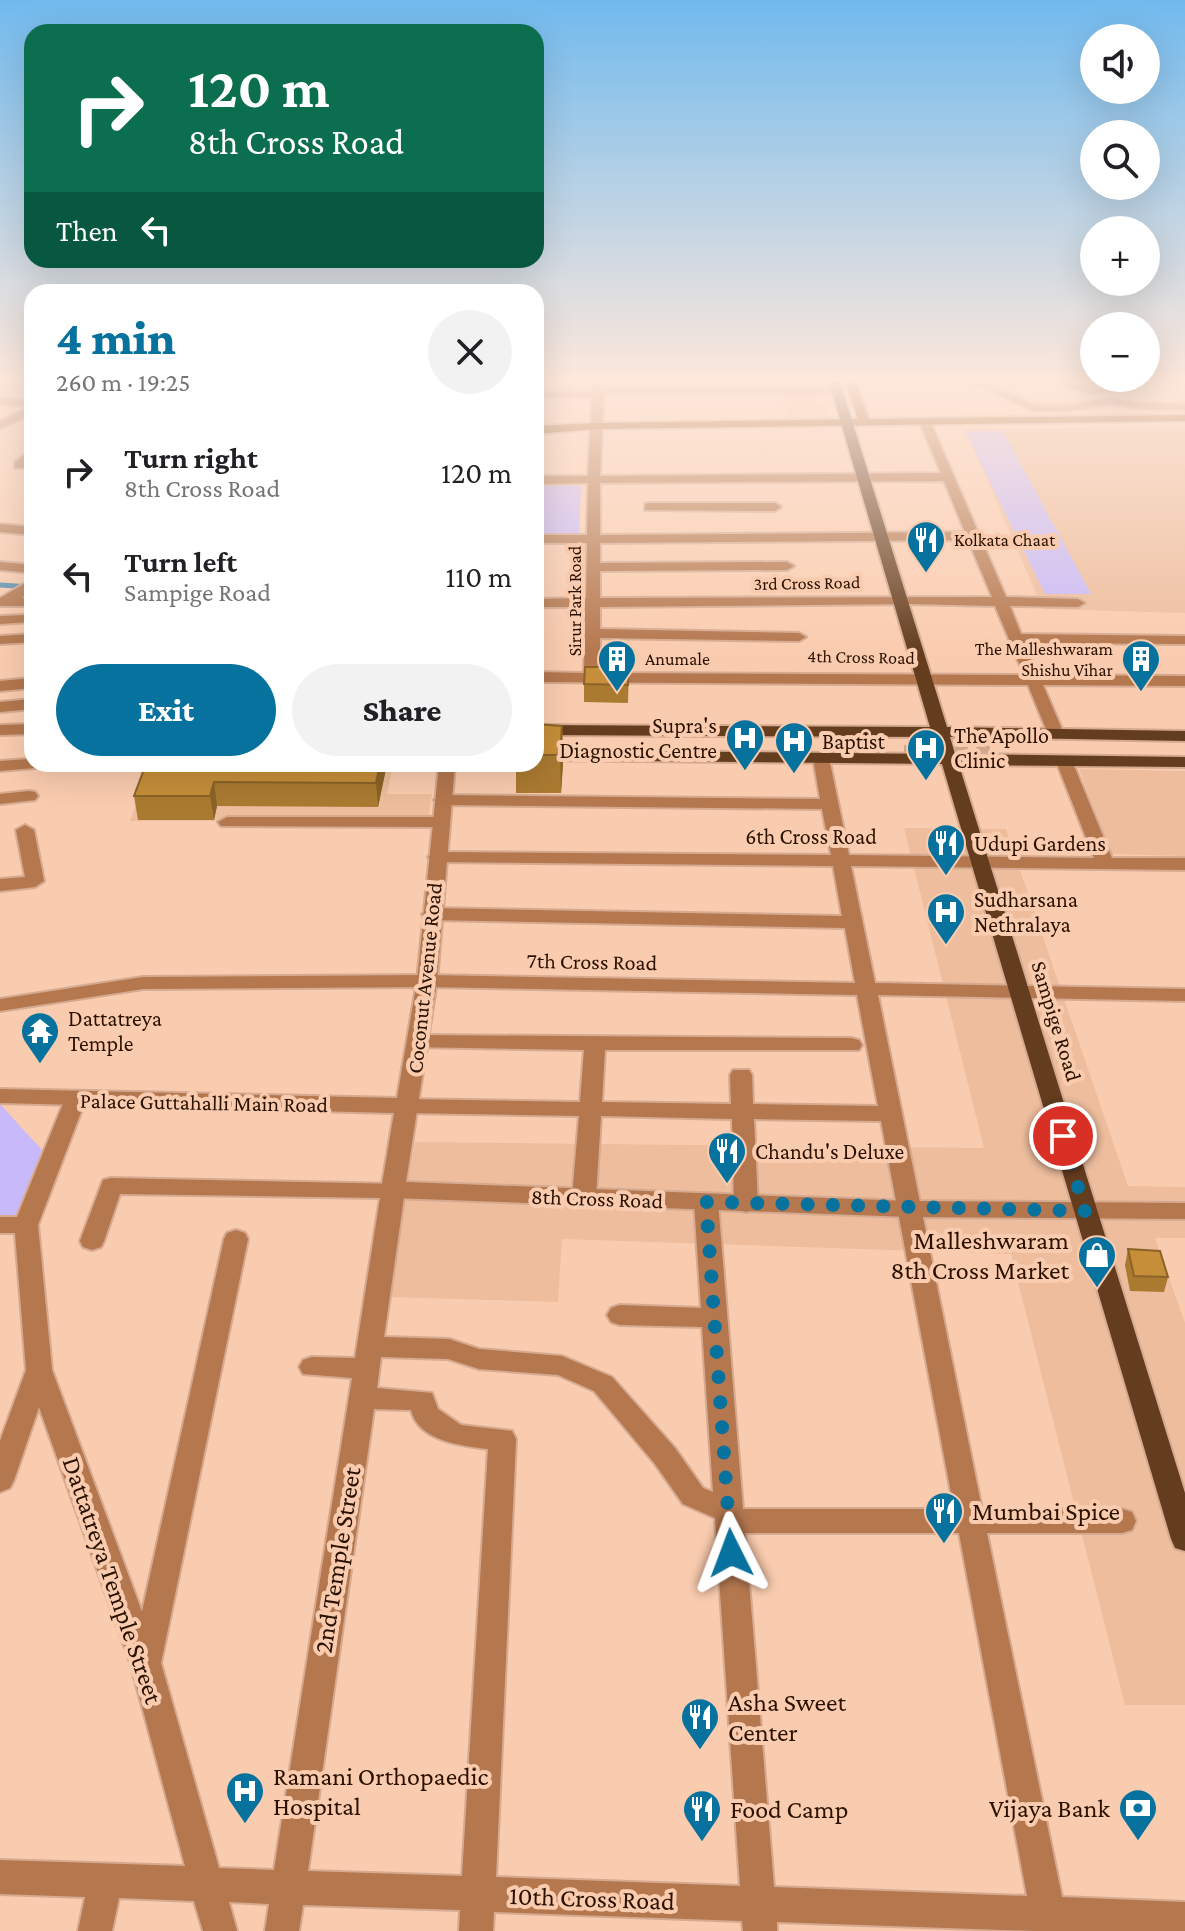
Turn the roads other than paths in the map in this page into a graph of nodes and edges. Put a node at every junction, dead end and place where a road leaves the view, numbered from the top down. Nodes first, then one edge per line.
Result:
1 (594, 472) edge
2 (861, 472) edge
3 (946, 472) edge
4 (862, 477) junction
5 (948, 477) junction
6 (594, 479) junction
7 (544, 480) edge
8 (650, 507) dead end
9 (775, 507) dead end
10 (0, 528) edge
11 (24, 530) edge
12 (880, 535) junction
13 (973, 536) junction
14 (593, 538) junction
15 (544, 539) edge
16 (0, 566) edge
17 (787, 566) dead end
18 (593, 567) junction
19 (24, 582) edge
20 (24, 590) edge
21 (900, 601) junction
22 (1001, 601) junction
23 (4, 602) edge
24 (544, 603) edge
25 (593, 603) junction
26 (1078, 603) dead end
27 (24, 619) edge
28 (0, 620) edge
29 (593, 633) junction
30 (799, 637) dead end
31 (24, 638) edge
32 (1016, 638) junction
33 (0, 640) edge
34 (1185, 640) edge
35 (544, 677) edge
36 (592, 677) junction
37 (923, 677) junction
38 (1034, 679) junction
39 (1185, 681) edge
40 (24, 684) edge
41 (0, 686) edge
42 (24, 705) edge
43 (0, 707) edge
44 (24, 729) edge
45 (0, 730) edge
46 (544, 730) edge
47 (940, 731) junction
48 (1056, 734) junction
49 (1185, 736) edge
50 (544, 737) edge
51 (1185, 744) edge
52 (544, 748) edge
53 (544, 755) edge
54 (1185, 756) edge
55 (821, 758) junction
56 (948, 760) junction
57 (1064, 761) junction
58 (1185, 762) edge
59 (24, 764) edge
60 (0, 766) edge
61 (446, 772) edge
62 (29, 796) dead end
63 (0, 799) edge
64 (443, 800) junction
65 (830, 804) junction
66 (227, 822) dead end
67 (441, 822) junction
68 (25, 830) dead end
69 (437, 857) junction
70 (841, 860) junction
71 (979, 862) junction
72 (1105, 863) junction
73 (1185, 864) edge
74 (0, 885) edge
75 (432, 914) junction
76 (853, 922) junction
77 (427, 981) junction
78 (866, 990) junction
79 (1019, 993) junction
80 (1185, 995) edge
81 (0, 1005) edge
82 (418, 1042) junction
83 (595, 1045) junction
84 (851, 1045) dead end
85 (741, 1075) dead end
86 (0, 1096) edge
87 (75, 1099) junction
88 (408, 1106) junction
89 (590, 1109) junction
90 (743, 1112) junction
91 (891, 1114) junction
92 (393, 1190) junction
93 (584, 1198) junction
94 (706, 1202) junction
95 (746, 1204) junction
96 (909, 1209) junction
97 (1085, 1211) junction
98 (1185, 1211) edge
99 (13, 1225) edge
100 (236, 1239) dead end
101 (92, 1241) dead end
102 (620, 1315) dead end
103 (712, 1318) junction
104 (368, 1358) junction
105 (312, 1367) dead end
106 (39, 1370) junction
107 (361, 1398) junction
108 (0, 1480) edge
109 (728, 1516) junction
110 (971, 1521) junction
111 (1122, 1521) dead end
112 (1185, 1539) edge
113 (145, 1662) junction
114 (0, 1877) edge
115 (106, 1880) junction
116 (208, 1884) junction
117 (287, 1887) junction
118 (479, 1894) junction
119 (759, 1917) edge
120 (1185, 1919) edge
121 (1050, 1922) edge
122 (95, 1931) edge
123 (220, 1931) edge
124 (282, 1931) edge
125 (476, 1931) edge

1 - 6 street, Sirur Park Road
2 - 4 main road, Sampige Road
3 - 5 street
4 - 5 street
4 - 6 street
4 - 12 main road, Sampige Road
5 - 13 street
6 - 7 street
6 - 14 street, Sirur Park Road
8 - 9 street
10 - 11 street
12 - 13 street
12 - 14 street
12 - 21 main road, Sampige Road
13 - 22 street
14 - 15 street
14 - 18 street, Sirur Park Road
16 - 19 street
17 - 18 street
18 - 25 street, Sirur Park Road
20 - 23 street
21 - 22 street, 3rd Cross Road
21 - 25 street, 3rd Cross Road
21 - 37 main road, Sampige Road
22 - 26 street, 3rd Cross Road
22 - 32 street
24 - 25 street, 3rd Cross Road
25 - 29 street, Sirur Park Road
27 - 28 street
29 - 30 street
29 - 36 street, Sirur Park Road
31 - 33 street
32 - 34 street
32 - 38 street
35 - 36 street, 4th Cross Road
36 - 37 street, 4th Cross Road
37 - 38 street, 4th Cross Road
37 - 47 main road, Sampige Road
38 - 39 street, 4th Cross Road
38 - 48 street
40 - 41 street
42 - 43 street
44 - 45 street
46 - 47 main road
47 - 48 main road
47 - 56 main road, Sampige Road
48 - 49 main road
50 - 52 main road
51 - 54 main road
53 - 55 main road
55 - 56 main road
55 - 65 street
56 - 57 main road
56 - 71 main road, Sampige Road
57 - 58 main road
57 - 72 street
59 - 60 street
61 - 64 street, Coconut Avenue Road
62 - 63 street
64 - 65 street
64 - 67 street, Coconut Avenue Road
65 - 70 street
66 - 67 street
67 - 69 street, Coconut Avenue Road
68 - 74 street
69 - 70 street, 6th Cross Road
69 - 75 street, Coconut Avenue Road
70 - 71 street, 6th Cross Road
70 - 76 street
71 - 72 street, 6th Cross Road
71 - 79 main road, Sampige Road
72 - 73 street, 6th Cross Road
75 - 76 street
75 - 77 street, Coconut Avenue Road
76 - 78 street
77 - 78 street, 7th Cross Road
77 - 81 street, 7th Cross Road
77 - 82 street, Coconut Avenue Road
78 - 79 street, 7th Cross Road
78 - 91 street
79 - 80 street, 7th Cross Road
79 - 97 main road, Sampige Road
82 - 83 street
82 - 88 street, Coconut Avenue Road
83 - 84 street
83 - 89 street
85 - 90 street
86 - 87 street, Palace Guttahalli Main Road
87 - 88 street, Palace Guttahalli Main Road
87 - 99 street
88 - 89 street, Palace Guttahalli Main Road
88 - 92 street, Coconut Avenue Road
89 - 90 street, Palace Guttahalli Main Road
89 - 93 street
90 - 91 street, Palace Guttahalli Main Road
90 - 95 street
91 - 96 street
92 - 93 street, 8th Cross Road
92 - 101 street, 8th Cross Road
92 - 104 street, 2nd Temple Street
93 - 94 street, 8th Cross Road
94 - 95 street, 8th Cross Road
94 - 103 street
95 - 96 street, 8th Cross Road
96 - 97 street, 8th Cross Road
96 - 110 street
97 - 98 street, 8th Cross Road
97 - 112 main road, Sampige Road
99 - 106 street, Dattatreya Temple Street
100 - 113 street
102 - 103 street
103 - 109 street
104 - 105 street
104 - 107 street, 2nd Temple Street
104 - 109 street
106 - 108 street
106 - 113 street, Dattatreya Temple Street
107 - 117 street, 2nd Temple Street
107 - 118 street
109 - 110 street
109 - 119 street
110 - 111 street
110 - 121 street
113 - 116 street, Dattatreya Temple Street
114 - 115 street, 10th Cross Road
115 - 116 street, 10th Cross Road
115 - 122 street
116 - 117 street, 10th Cross Road
116 - 123 street, Dattatreya Temple Street
117 - 118 street, 10th Cross Road
117 - 124 street, 2nd Temple Street
118 - 119 street, 10th Cross Road
118 - 125 street
119 - 121 street, 10th Cross Road
120 - 121 street, 10th Cross Road

